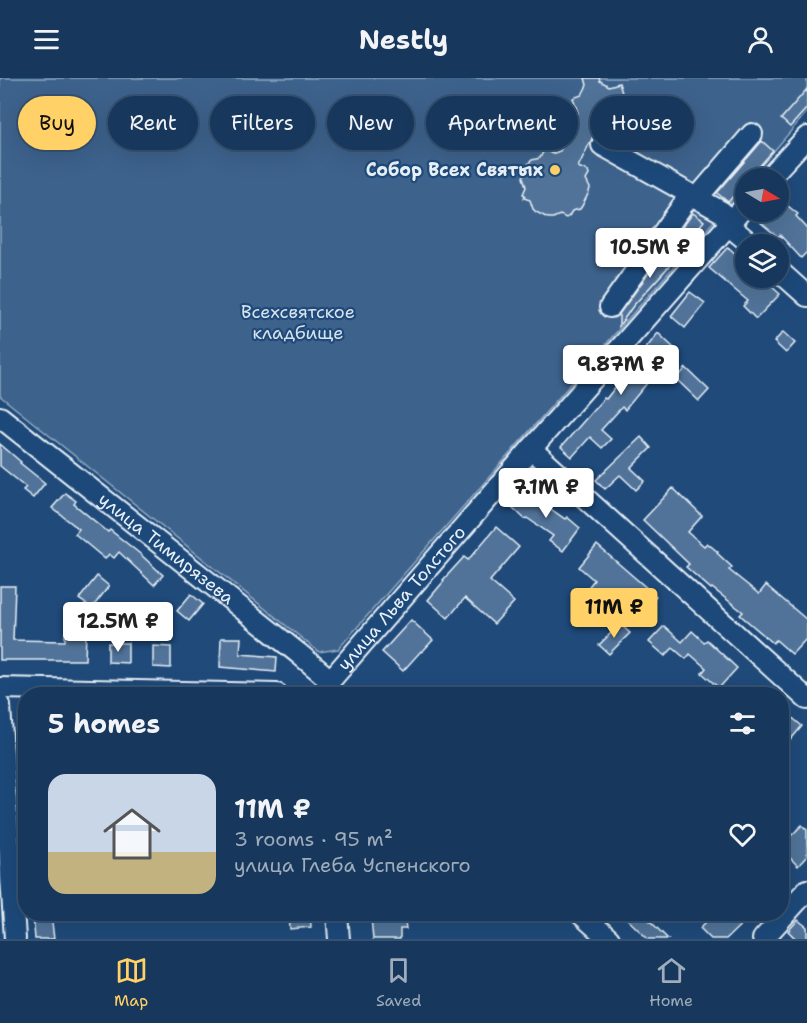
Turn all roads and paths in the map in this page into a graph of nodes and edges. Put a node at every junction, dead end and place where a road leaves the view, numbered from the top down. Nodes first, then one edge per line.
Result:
1 (752, 134) dead end
2 (807, 137) edge
3 (611, 150) edge
4 (778, 168) edge
5 (693, 197) junction
6 (735, 217) edge
7 (729, 223) junction
8 (740, 234) edge
9 (789, 280) edge
10 (807, 296) edge
11 (610, 307) dead end
12 (0, 417) edge
13 (531, 449) junction
14 (326, 687) edge
15 (327, 687) edge
16 (0, 688) edge
17 (18, 688) edge
18 (807, 699) edge
19 (0, 706) edge
20 (807, 890) edge
21 (789, 910) edge
22 (338, 921) edge
23 (588, 921) edge
24 (779, 921) edge
25 (15, 939) edge
26 (339, 939) edge
27 (609, 939) edge
28 (763, 939) edge

1 - 5 street
2 - 4 street
3 - 5 street
5 - 7 street
5 - 11 street
6 - 7 street, улица Льва Толстого
7 - 8 street
7 - 13 street, улица Льва Толстого
9 - 10 street
12 - 14 street, улица Тимирязева
13 - 15 street, улица Льва Толстого
13 - 18 street
16 - 17 street
19 - 25 street
20 - 21 street
22 - 26 street
23 - 27 street
24 - 28 street

